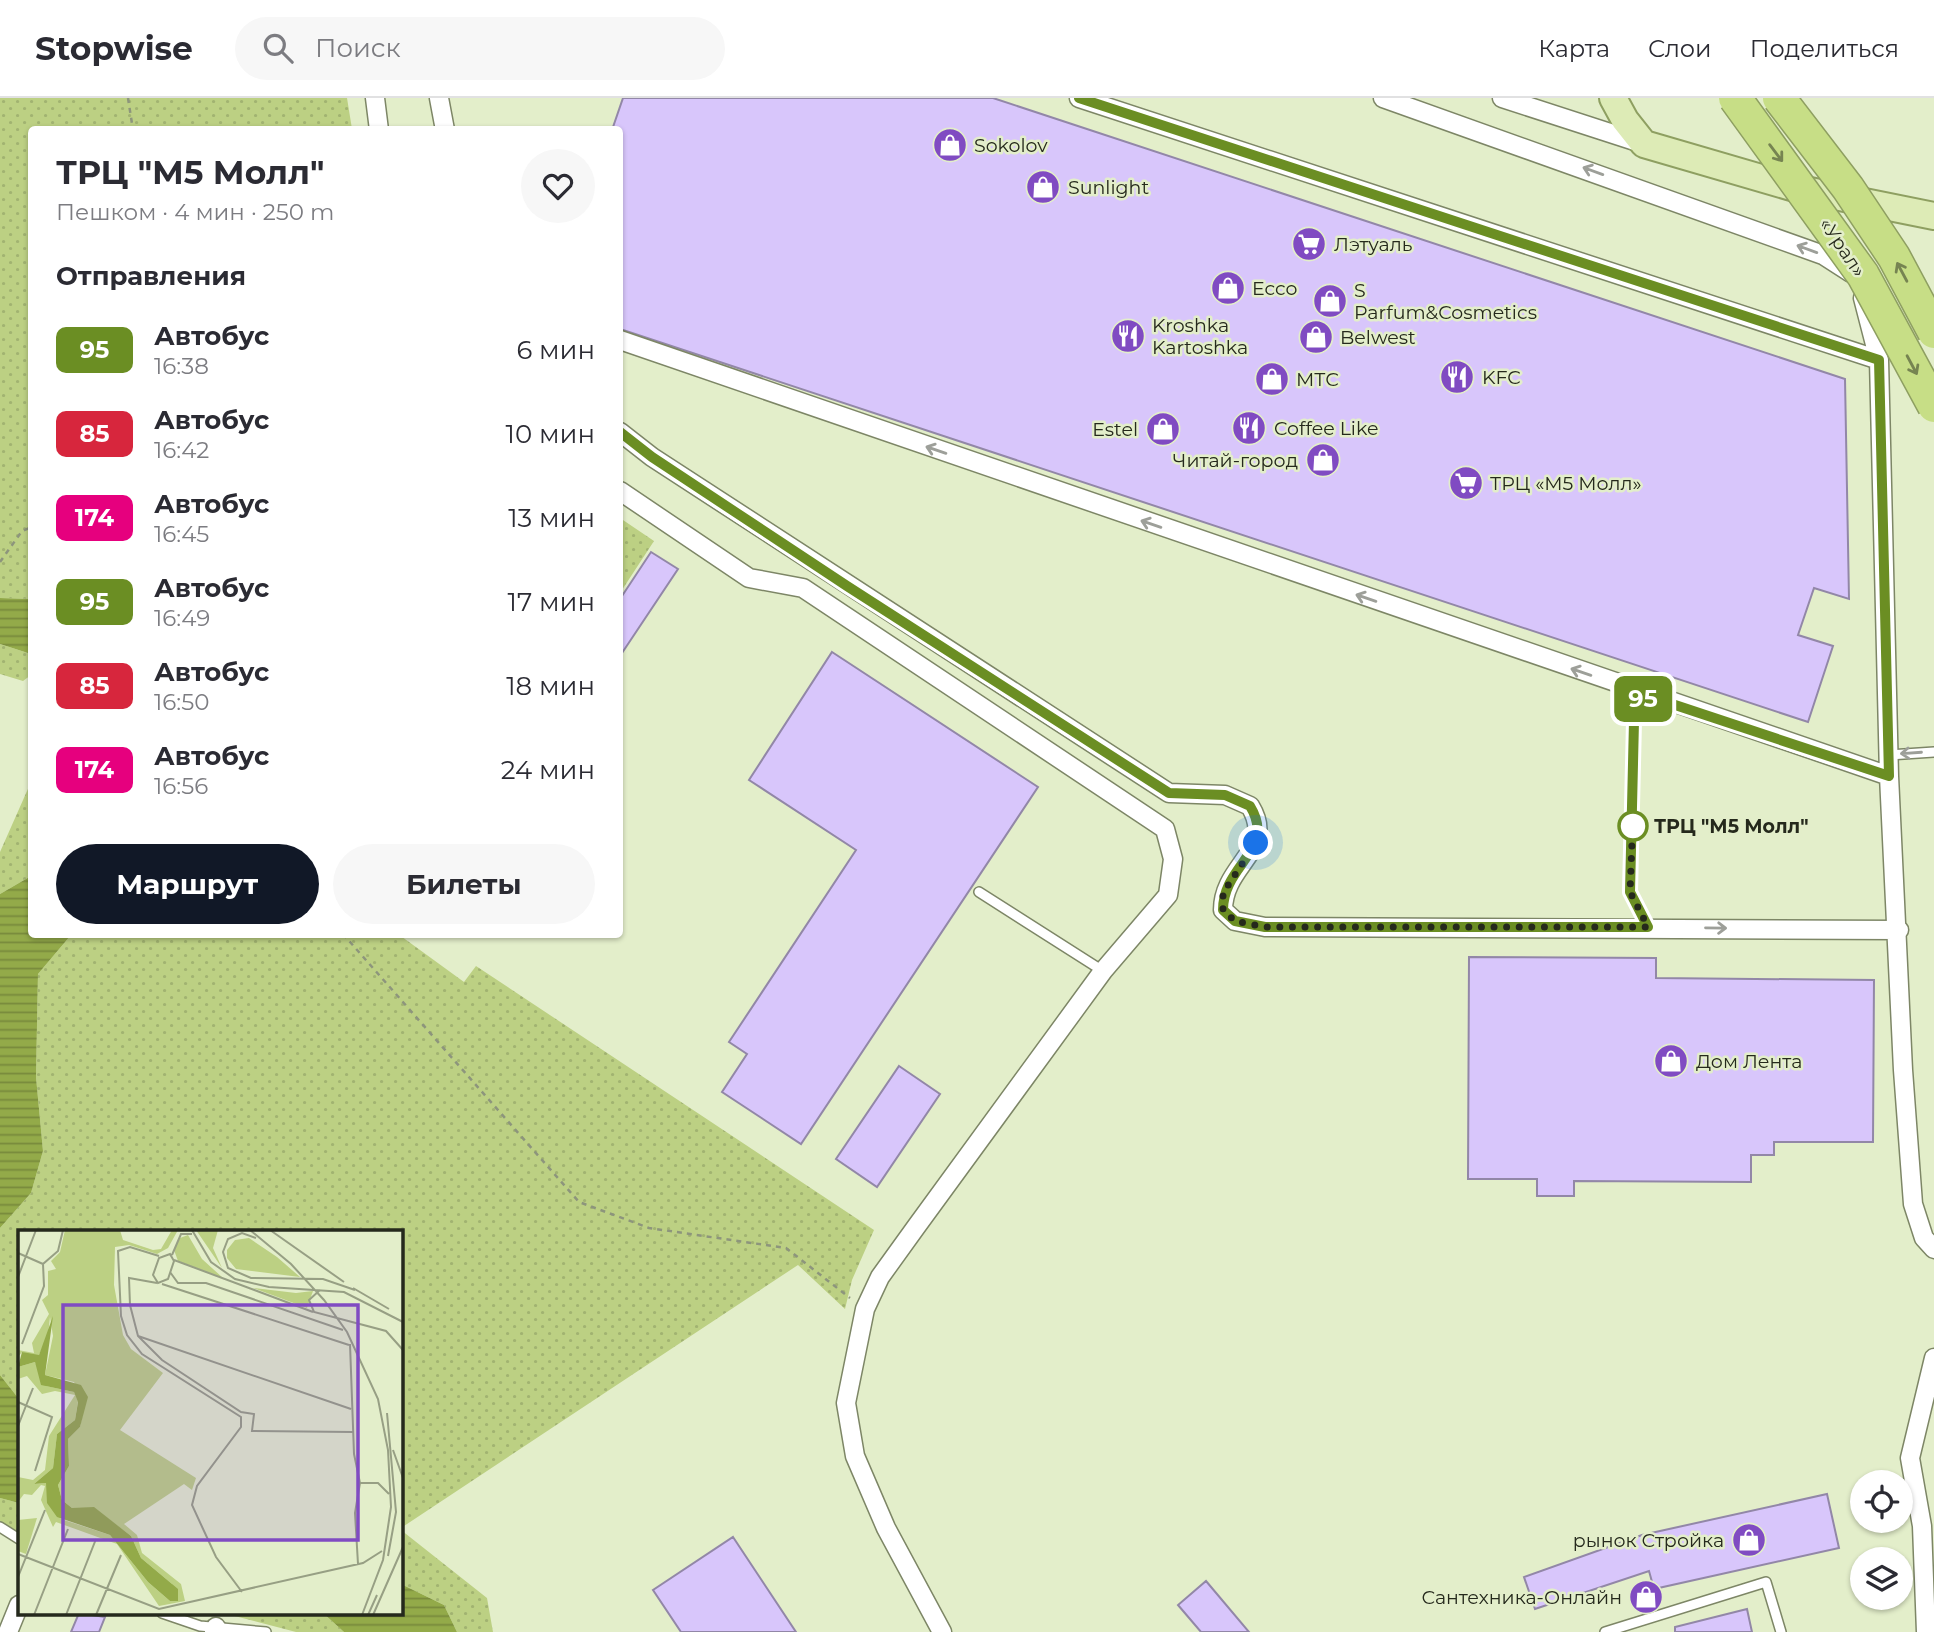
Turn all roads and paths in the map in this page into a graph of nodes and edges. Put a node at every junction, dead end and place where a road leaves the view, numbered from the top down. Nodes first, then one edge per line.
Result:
1 (128, 98) edge
2 (375, 98) edge
3 (439, 98) edge
4 (1079, 98) edge
5 (1383, 98) edge
6 (1502, 98) edge
7 (1613, 98) edge
8 (1735, 98) edge
9 (1779, 98) edge
10 (132, 126) edge
11 (378, 126) edge
12 (444, 126) edge
13 (1644, 144) junction
14 (1934, 216) edge
15 (1934, 332) edge
16 (623, 341) edge
17 (1879, 360) junction
18 (1934, 406) edge
19 (623, 434) edge
20 (623, 493) edge
21 (28, 529) edge
22 (0, 562) edge
23 (1645, 695) junction
24 (1934, 752) edge
25 (1889, 755) junction
26 (1889, 776) junction
27 (979, 892) dead end
28 (1648, 927) junction
29 (1899, 930) junction
30 (347, 938) edge
31 (1103, 971) junction
32 (1934, 1249) edge
33 (865, 1309) junction
34 (1934, 1358) edge
35 (1928, 1522) edge
36 (0, 1527) edge
37 (18, 1538) edge
38 (18, 1607) edge
39 (165, 1614) edge
40 (215, 1630) edge
41 (8, 1632) edge
42 (266, 1632) edge
43 (942, 1632) edge
44 (1605, 1632) edge
45 (1781, 1632) edge
46 (1926, 1632) edge

1 - 10 path
2 - 11 street
3 - 12 street
4 - 17 street
17 -> 5 street
6 - 13 street
7 - 13 main road
8 -> 18 highway, «Урал», bridge
15 -> 9 highway, «Урал», bridge
13 - 14 main road
23 -> 16 street
17 - 25 street
19 - 28 street
20 - 31 street
21 - 22 path
23 - 26 street
23 - 28 lane
24 -> 25 lane
25 - 26 street
26 - 29 street
27 - 31 lane
28 -> 29 street
29 - 32 street
30 - 33 path
31 - 33 street
33 - 43 street
34 - 35 street
35 - 46 street
36 - 37 lane
38 - 41 street
39 - 40 lane
40 - 42 lane
44 - 45 lane

